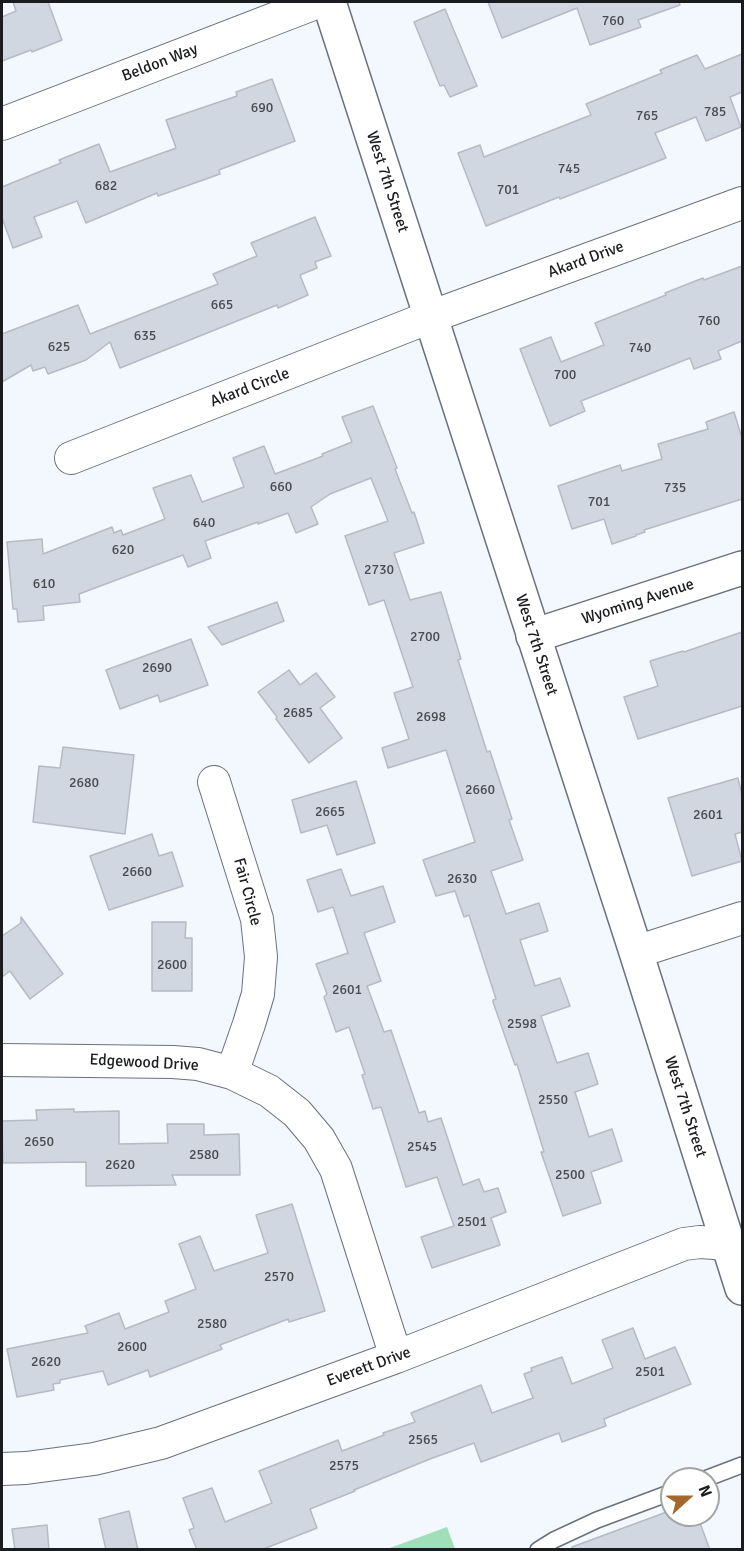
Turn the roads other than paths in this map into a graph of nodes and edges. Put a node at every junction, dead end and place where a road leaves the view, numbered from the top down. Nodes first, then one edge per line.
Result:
1 (318, 2) edge
2 (329, 2) edge
3 (2, 124) edge
4 (742, 203) edge
5 (430, 317) junction
6 (71, 458) dead end
7 (742, 567) edge
8 (533, 636) junction
9 (214, 782) dead end
10 (742, 918) edge
11 (636, 952) junction
12 (2, 1060) edge
13 (232, 1072) junction
14 (736, 1248) edge
15 (742, 1288) edge
16 (396, 1357) junction
17 (742, 1464) edge
18 (2, 1469) edge
19 (720, 1473) edge
20 (660, 1496) edge
21 (538, 1550) edge

1 - 3 street, Beldon Way
2 - 5 main road, West 7th Street
4 - 5 street, Akard Drive
5 - 6 street, Akard Circle
5 - 8 main road, West 7th Street
7 - 8 main road, Wyoming Avenue
8 - 11 main road, West 7th Street
9 - 13 street, Fair Circle
10 - 11 street
11 - 14 main road, West 7th Street
12 - 13 street, Edgewood Drive
13 - 16 street, Edgewood Drive
14 - 15 main road, West 7th Street
14 - 16 street, Everett Drive
16 - 18 street, Everett Drive
17 - 19 lane
20 - 21 lane

